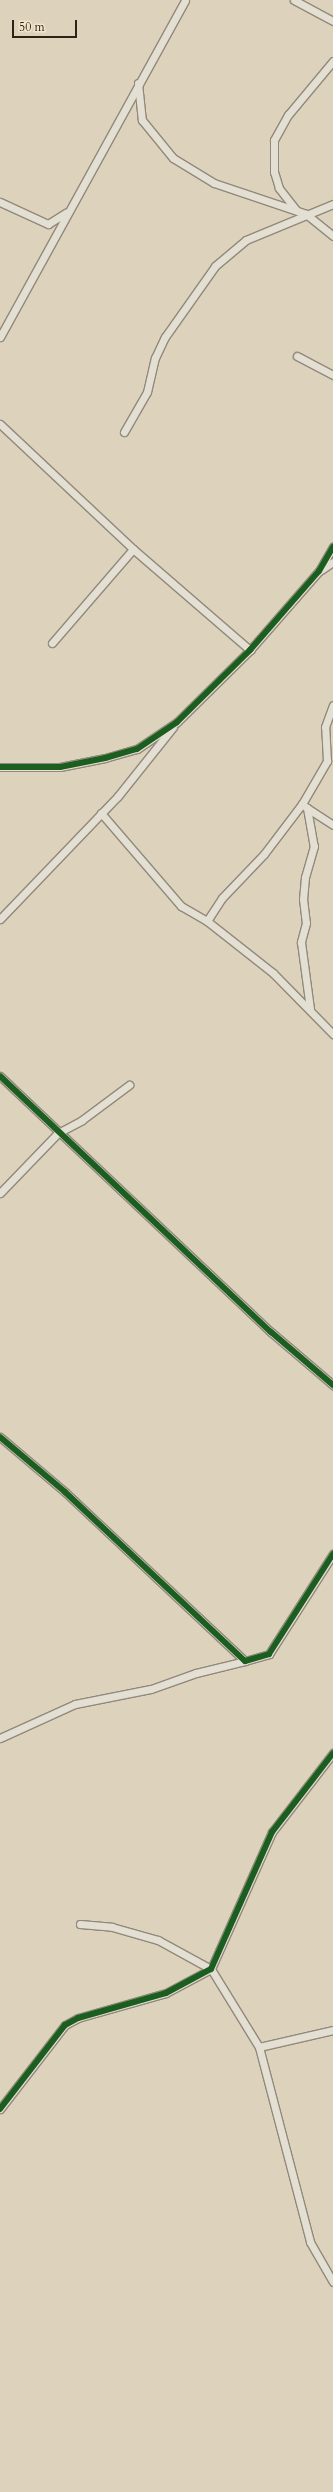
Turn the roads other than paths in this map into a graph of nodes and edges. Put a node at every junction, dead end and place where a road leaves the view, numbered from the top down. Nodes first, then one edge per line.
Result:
1 (185, 0) edge
2 (294, 0) edge
3 (333, 21) edge
4 (333, 61) edge
5 (138, 82) junction
6 (0, 202) edge
7 (333, 204) edge
8 (296, 210) junction
9 (68, 212) junction
10 (306, 214) junction
11 (333, 236) edge
12 (0, 337) edge
13 (297, 356) dead end
14 (333, 375) edge
15 (0, 424) edge
16 (124, 432) dead end
17 (333, 547) edge
18 (133, 549) junction
19 (333, 562) edge
20 (319, 571) junction
21 (52, 643) dead end
22 (250, 650) junction
23 (333, 704) edge
24 (176, 722) junction
25 (0, 767) edge
26 (305, 806) junction
27 (101, 813) junction
28 (333, 825) edge
29 (0, 919) edge
30 (207, 921) junction
31 (310, 1009) junction
32 (333, 1034) edge
33 (0, 1076) edge
34 (129, 1085) dead end
35 (58, 1133) junction
36 (0, 1193) edge
37 (333, 1385) edge
38 (0, 1437) edge
39 (333, 1554) edge
40 (245, 1661) junction
41 (0, 1738) edge
42 (333, 1753) edge
43 (80, 1924) dead end
44 (212, 1969) junction
45 (333, 2030) edge
46 (259, 2047) junction
47 (0, 2109) edge
48 (333, 2282) edge

1 - 5 street
2 - 3 street
4 - 8 street
5 - 8 street
5 - 9 street
6 - 9 street
7 - 10 street
8 - 10 street
9 - 12 street
10 - 11 street
10 - 16 street
13 - 14 street
15 - 18 street
17 - 20 street
18 - 21 street
18 - 22 street
19 - 20 street
20 - 22 street
22 - 24 street
23 - 26 street
24 - 25 street
24 - 27 street
26 - 28 street
26 - 30 street
26 - 31 street
27 - 29 street
27 - 30 street
30 - 31 street
31 - 32 street
33 - 35 street
34 - 35 street
35 - 36 street
35 - 37 street
38 - 40 street
39 - 40 street
40 - 41 street
42 - 44 street
43 - 44 street
44 - 46 street
44 - 47 street
45 - 46 street
46 - 48 street

